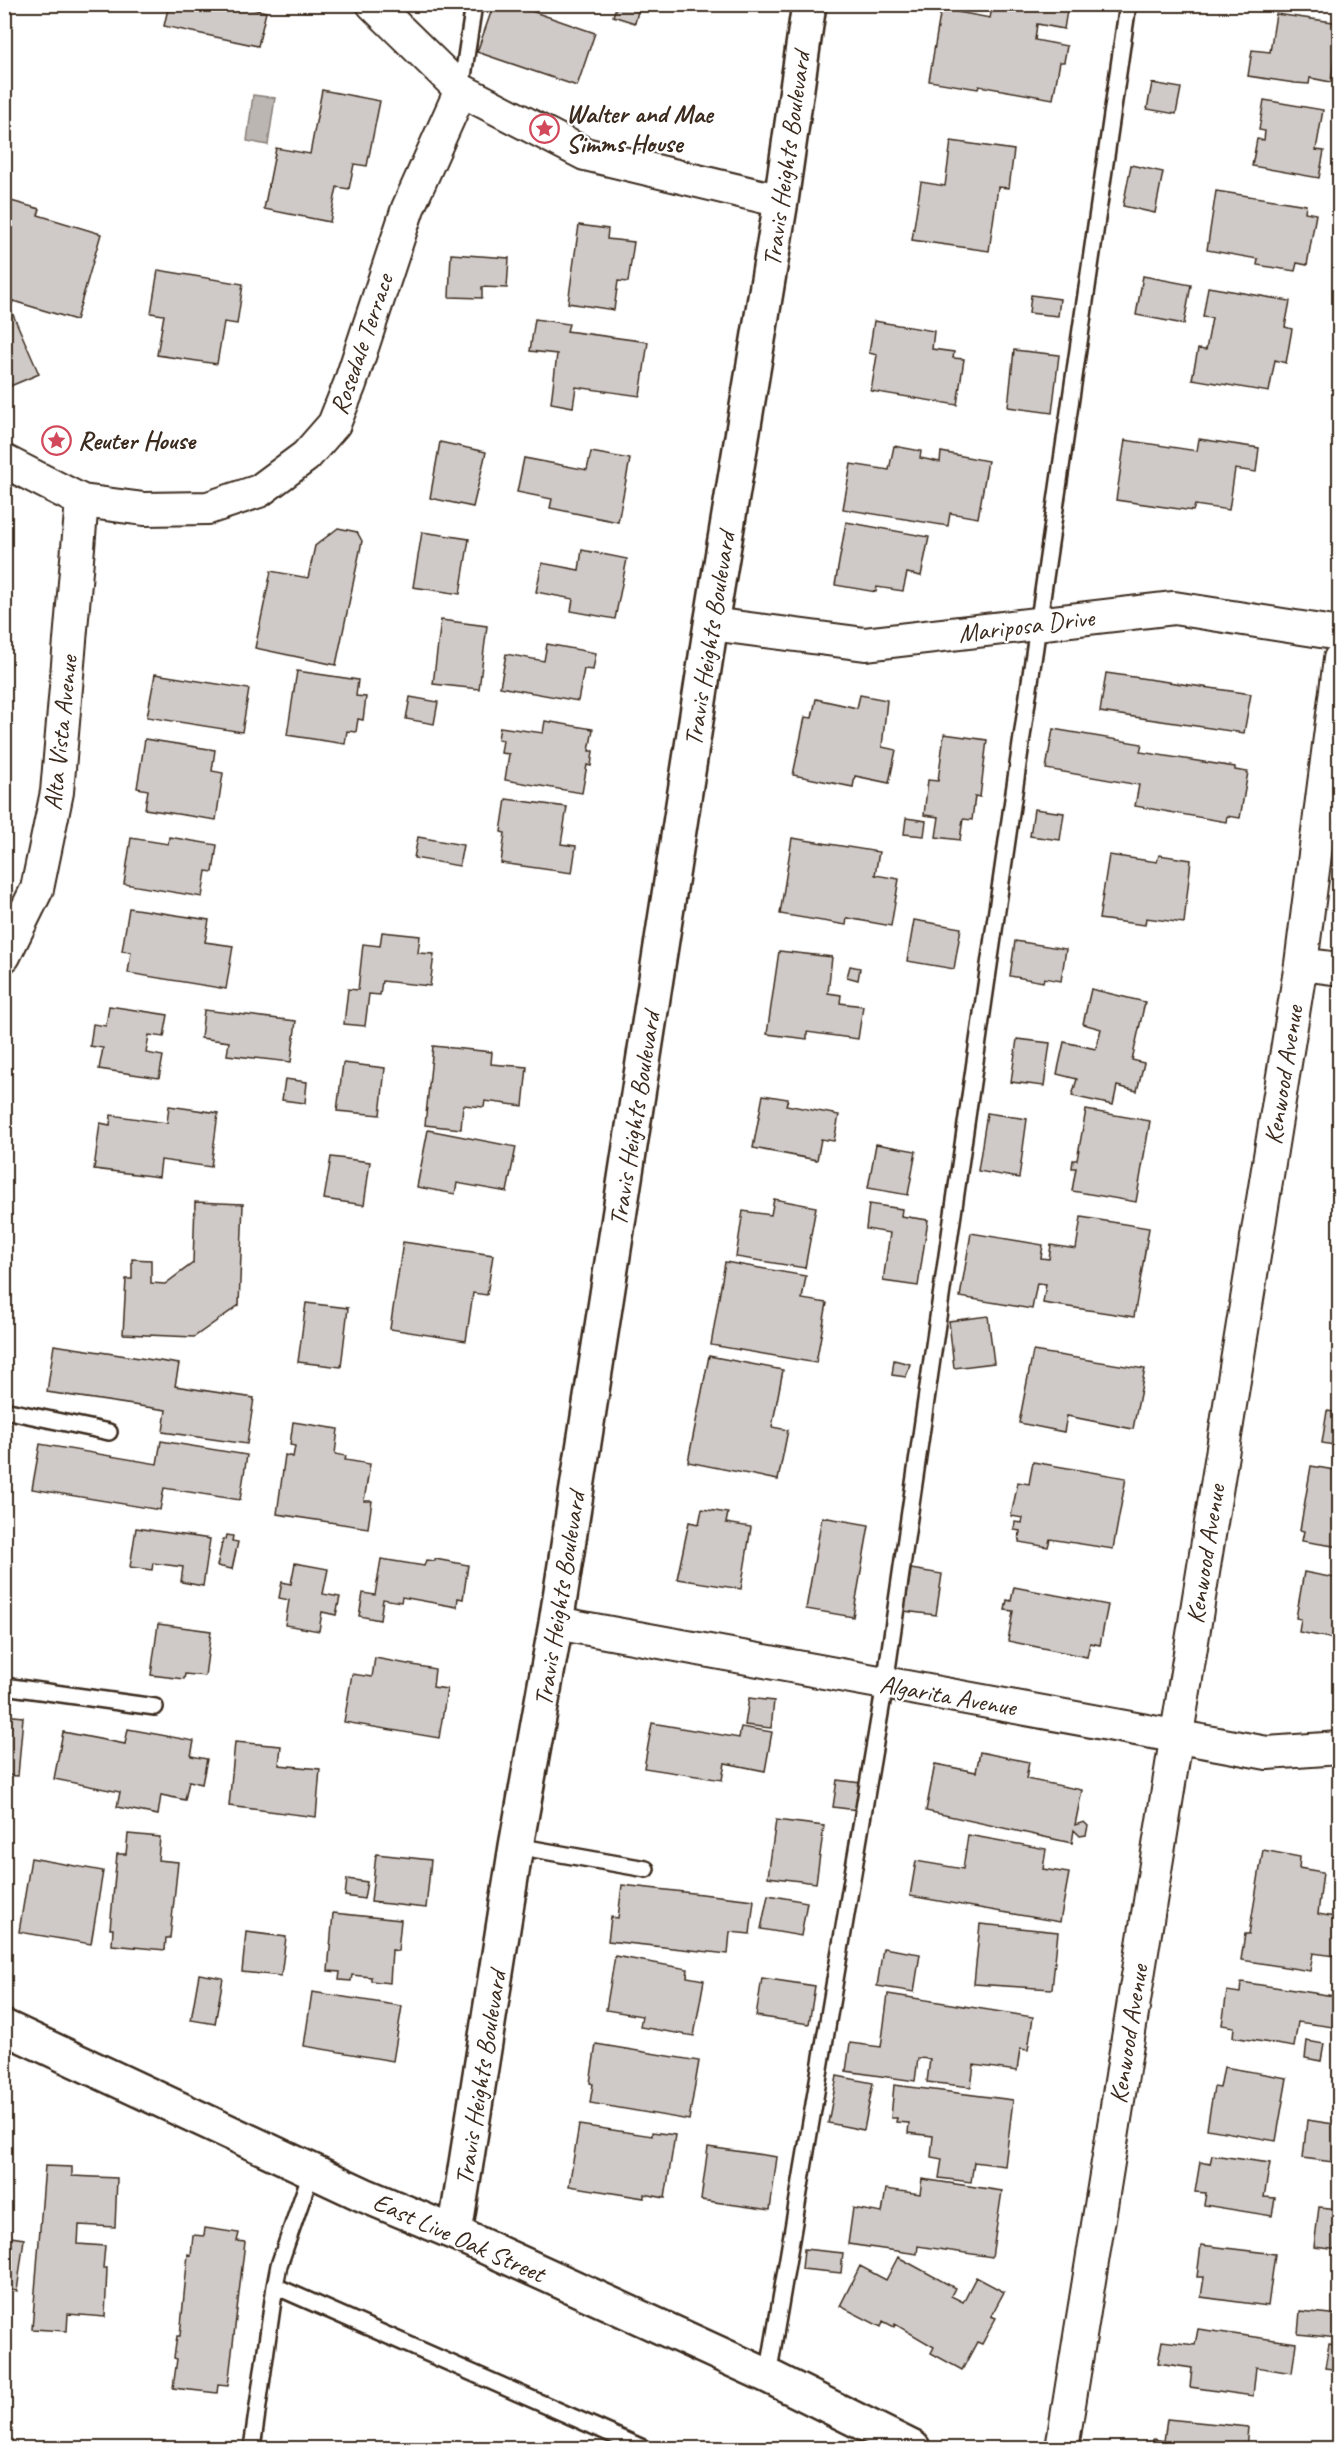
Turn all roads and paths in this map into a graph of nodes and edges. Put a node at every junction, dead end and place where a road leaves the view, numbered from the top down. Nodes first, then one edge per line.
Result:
1 (373, 4) edge
2 (474, 4) edge
3 (809, 4) edge
4 (1128, 4) edge
5 (461, 90) junction
6 (781, 201) junction
7 (4, 461) edge
8 (82, 501) junction
9 (711, 624) junction
10 (1038, 624) junction
11 (1340, 634) edge
12 (1340, 659) edge
13 (4, 956) edge
14 (1301, 964) junction
15 (1340, 969) edge
16 (4, 1410) edge
17 (110, 1432) dead end
18 (556, 1623) junction
19 (885, 1684) junction
20 (4, 1686) edge
21 (155, 1707) dead end
22 (1176, 1735) junction
23 (1340, 1748) edge
24 (516, 1846) junction
25 (646, 1869) dead end
26 (4, 2027) edge
27 (312, 2170) junction
28 (455, 2233) junction
29 (275, 2286) junction
30 (768, 2376) junction
31 (252, 2448) edge
32 (644, 2448) edge
33 (913, 2448) edge
34 (1062, 2448) edge

1 - 5 street
2 - 5 lane
3 - 6 street, Travis Heights Boulevard
4 - 10 lane
5 - 6 street
5 - 8 street, Rosedale Terrace
6 - 9 street, Travis Heights Boulevard
7 - 8 street, Rosedale Terrace
8 - 13 street, Alta Vista Avenue
9 - 10 street, Mariposa Drive
9 - 18 street, Travis Heights Boulevard
10 - 11 street, Mariposa Drive
10 - 19 lane
12 - 14 street, Kenwood Avenue
14 - 15 street
14 - 22 street, Kenwood Avenue
16 - 17 lane
18 - 19 street, Algarita Avenue
18 - 24 street, Travis Heights Boulevard
19 - 22 street, Algarita Avenue
19 - 30 lane
20 - 21 lane
22 - 23 street, Algarita Avenue
22 - 34 street, Kenwood Avenue
24 - 25 lane
24 - 28 street, Travis Heights Boulevard
26 - 27 street, East Live Oak Street
27 - 28 street, East Live Oak Street
27 - 29 lane
28 - 30 street, East Live Oak Street
29 - 31 lane
29 - 32 lane
30 - 33 street, East Live Oak Street

